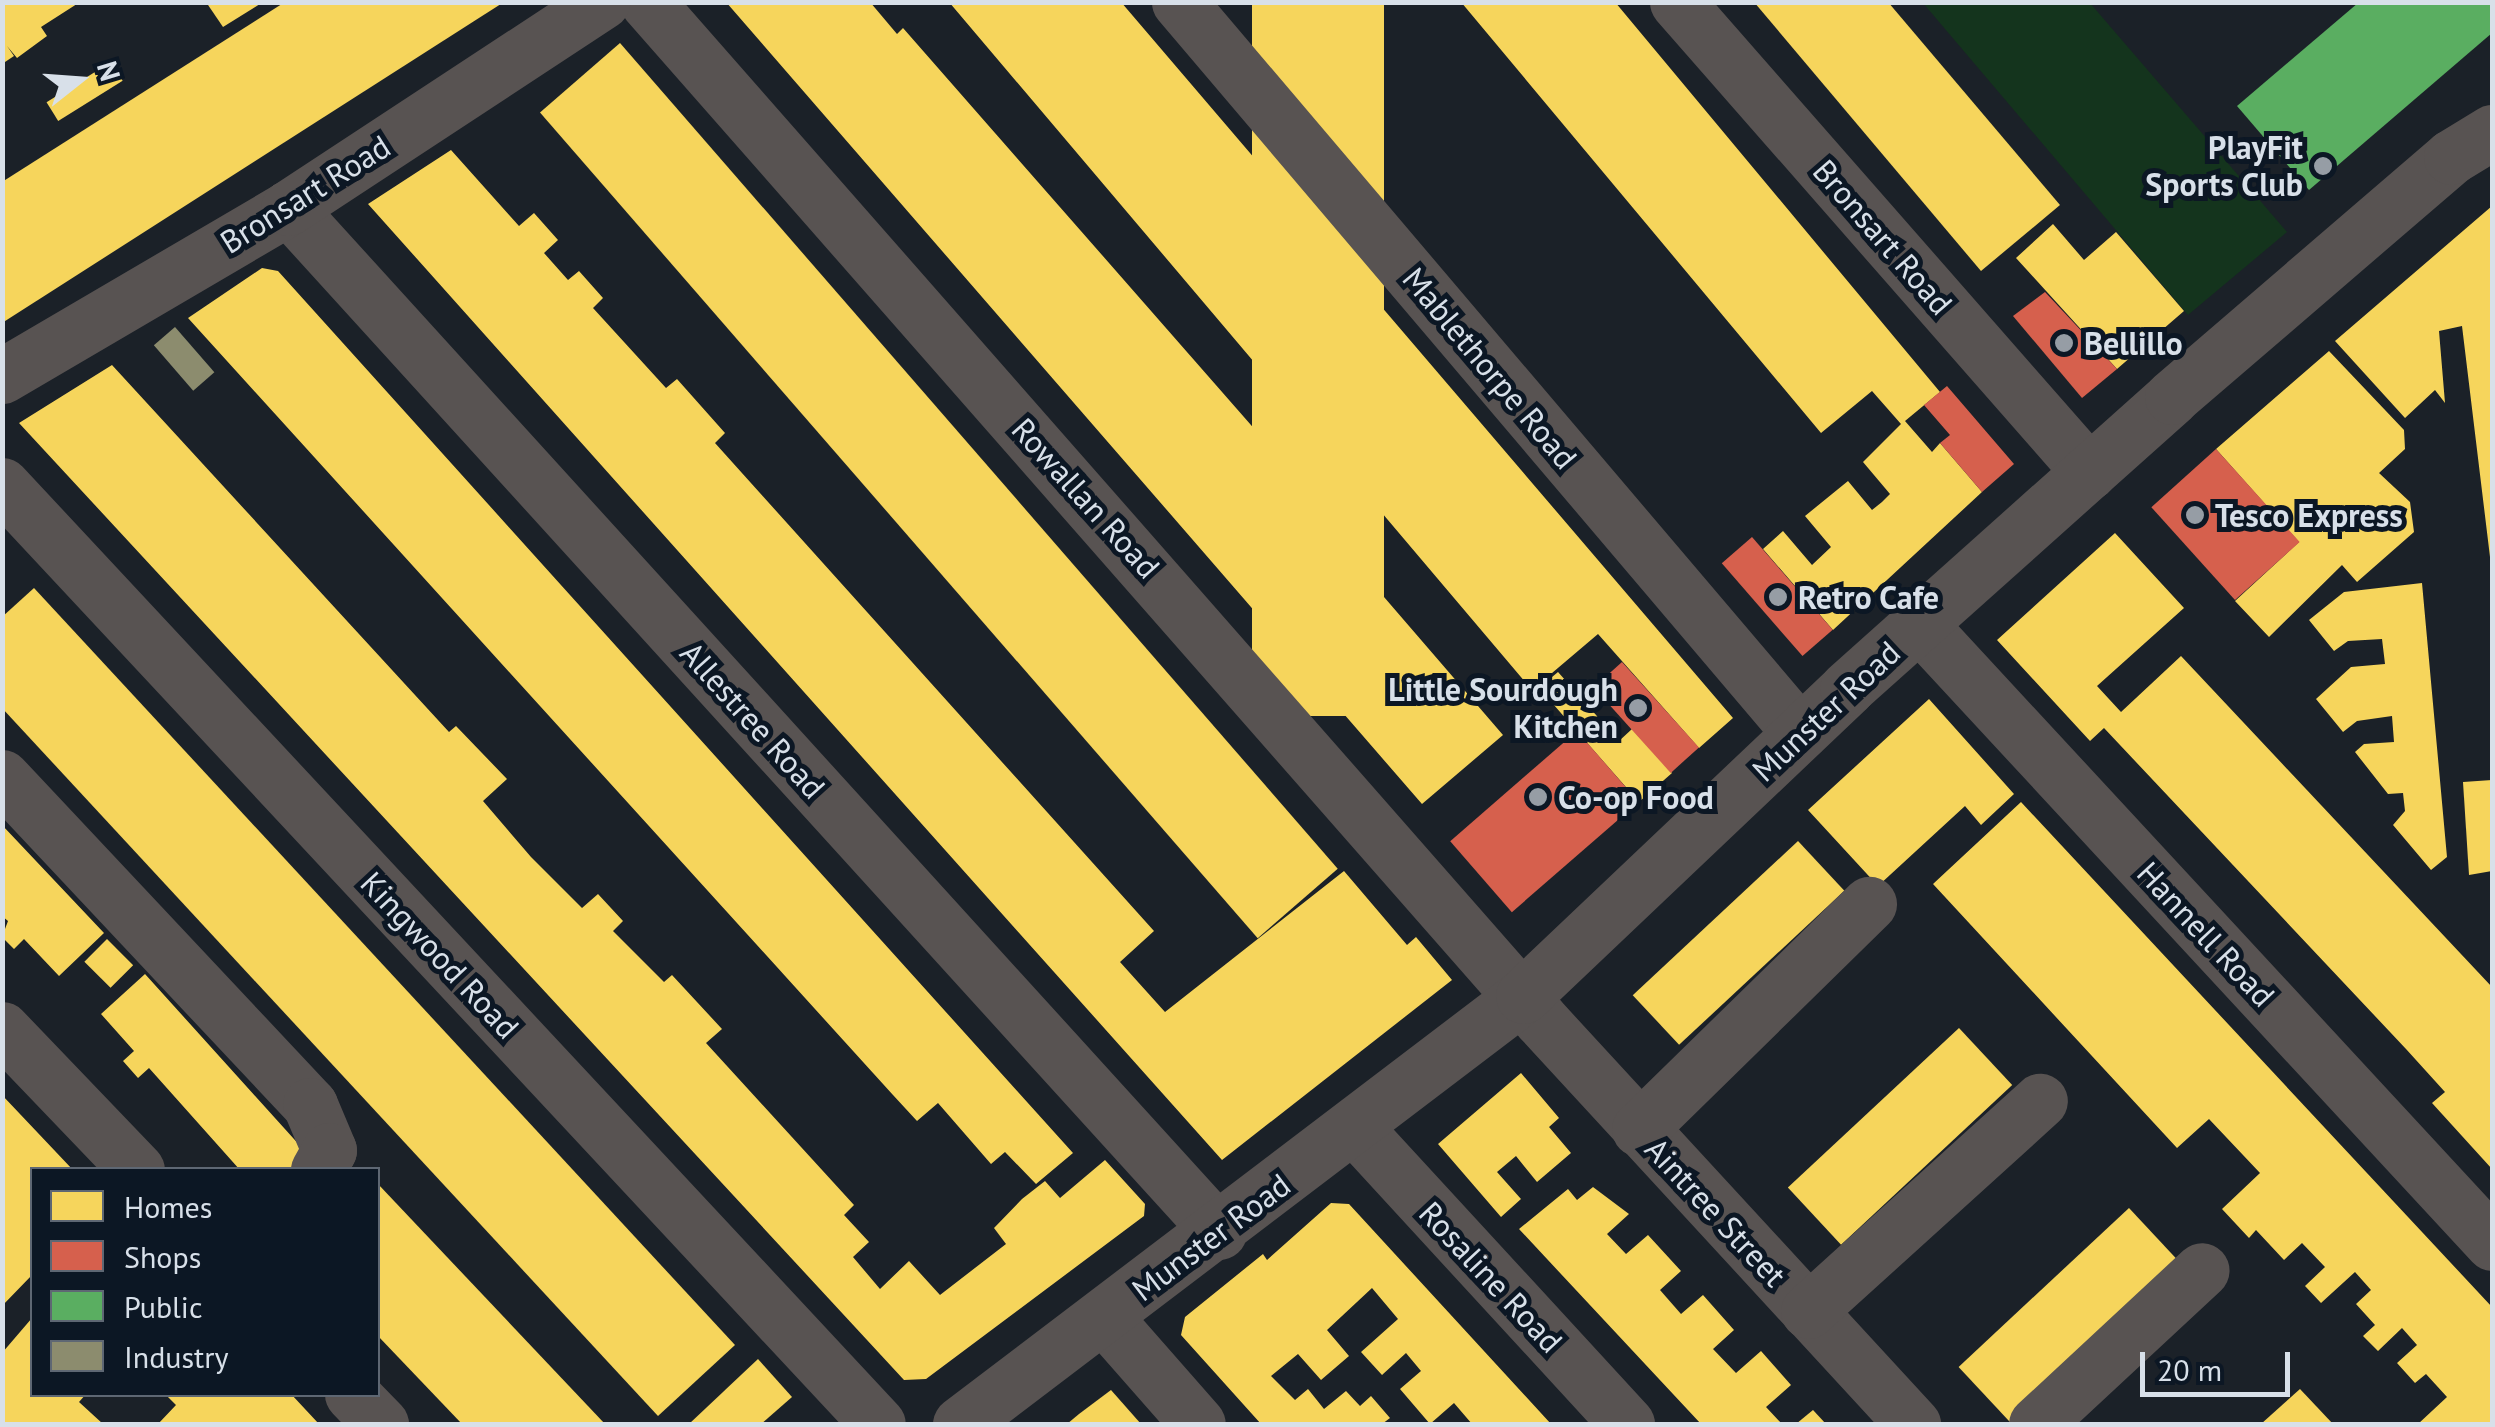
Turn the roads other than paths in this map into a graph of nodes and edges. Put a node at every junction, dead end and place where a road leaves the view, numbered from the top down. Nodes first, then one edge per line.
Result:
1 (602, 2) edge
2 (646, 2) edge
3 (1179, 2) edge
4 (1677, 2) edge
5 (2492, 132) edge
6 (288, 208) junction
7 (2, 376) edge
8 (2089, 472) junction
9 (2, 485) edge
10 (1920, 625) junction
11 (1800, 733) junction
12 (2, 777) edge
13 (1869, 904) dead end
14 (1523, 996) junction
15 (2, 1029) edge
16 (2040, 1101) dead end
17 (1355, 1128) junction
18 (1639, 1129) junction
19 (134, 1167) edge
20 (320, 1167) edge
21 (1219, 1232) junction
22 (2492, 1243) edge
23 (2202, 1270) dead end
24 (1808, 1311) junction
25 (1104, 1317) junction
26 (355, 1397) edge
27 (381, 1424) edge
28 (878, 1424) edge
29 (960, 1424) edge
30 (1198, 1424) edge
31 (1627, 1424) edge
32 (1913, 1424) edge
33 (2036, 1424) edge

1 - 6 street, Bronsart Road
2 - 14 street, Rowallan Road
3 - 11 street, Mablethorpe Road
4 - 8 street, Bronsart Road
5 - 8 street, Munster Road
6 - 7 street, Bronsart Road
6 - 21 street, Allestree Road
8 - 10 street, Munster Road
9 - 28 street, Kingwood Road
10 - 11 street, Munster Road
10 - 22 street, Hannell Road
11 - 14 street, Munster Road
12 - 20 street
13 - 18 street
14 - 17 street, Munster Road
14 - 18 street, Aintree Street
15 - 19 street
16 - 24 street
17 - 21 street, Munster Road
17 - 31 street, Rosaline Road
18 - 24 street, Aintree Street
21 - 25 street, Munster Road
23 - 33 street
24 - 32 street, Aintree Street
25 - 29 street, Munster Road
25 - 30 street
26 - 27 street

